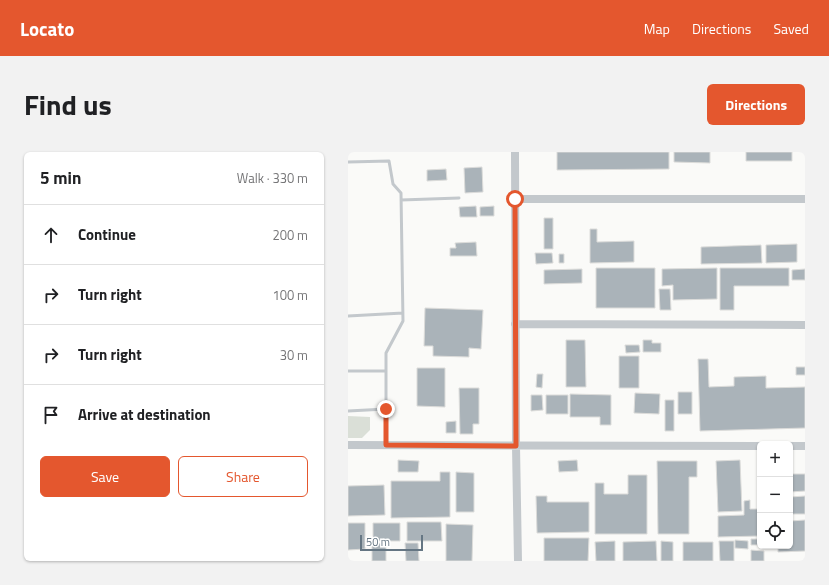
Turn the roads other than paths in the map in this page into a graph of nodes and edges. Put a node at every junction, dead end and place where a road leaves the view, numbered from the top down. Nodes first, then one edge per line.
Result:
1 (515, 152) edge
2 (348, 162) edge
3 (460, 198) dead end
4 (515, 199) junction
5 (805, 199) edge
6 (401, 200) junction
7 (403, 313) junction
8 (348, 316) edge
9 (515, 324) junction
10 (805, 325) edge
11 (348, 371) edge
12 (386, 371) junction
13 (386, 409) junction
14 (348, 411) edge
15 (348, 445) edge
16 (386, 445) junction
17 (516, 446) junction
18 (757, 446) edge
19 (793, 446) edge
20 (805, 446) edge
21 (518, 561) edge

1 - 4 street
2 - 6 lane
3 - 6 lane
4 - 5 street
4 - 9 street
6 - 7 lane
7 - 8 lane
7 - 12 lane
9 - 10 street
9 - 17 street
11 - 12 lane
12 - 13 lane
13 - 14 lane
13 - 16 lane
15 - 16 street
16 - 17 street
17 - 18 street
17 - 21 street
19 - 20 street

